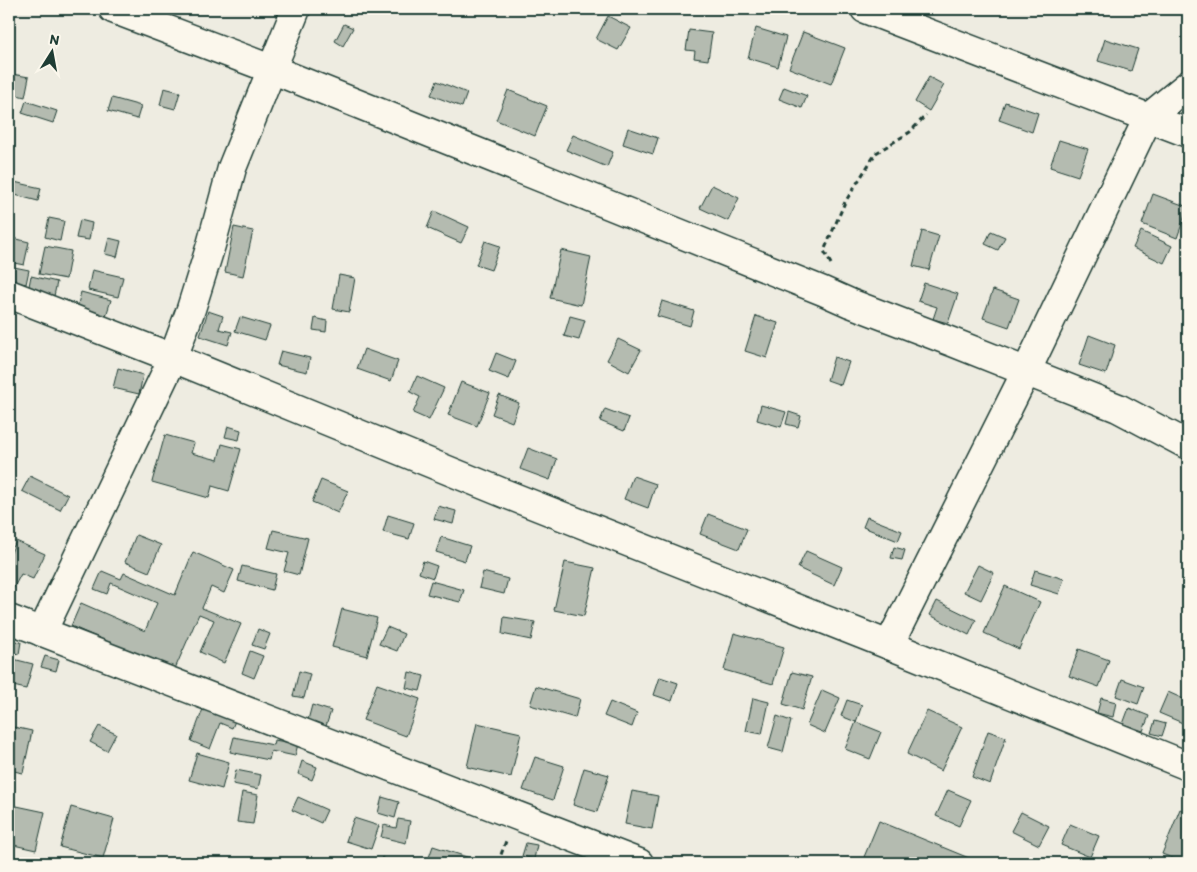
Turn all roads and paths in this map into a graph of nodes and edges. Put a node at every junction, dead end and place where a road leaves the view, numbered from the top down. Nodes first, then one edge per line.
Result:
1 (113, 9) edge
2 (296, 9) edge
3 (865, 9) edge
4 (271, 69) junction
5 (1188, 85) edge
6 (926, 115) dead end
7 (1148, 118) junction
8 (1188, 133) edge
9 (823, 291) junction
10 (9, 294) edge
11 (173, 358) junction
12 (1026, 372) junction
13 (1188, 445) edge
14 (9, 619) edge
15 (42, 632) junction
16 (889, 645) junction
17 (1188, 766) edge
18 (639, 863) edge

1 - 4 street
2 - 4 street
3 - 7 street
4 - 9 street
4 - 11 street
5 - 7 street
6 - 9 path
7 - 8 street
7 - 12 street
9 - 12 street
10 - 11 street
11 - 15 street
11 - 16 street
12 - 13 street
12 - 16 street
14 - 15 street
15 - 18 street
16 - 17 street

